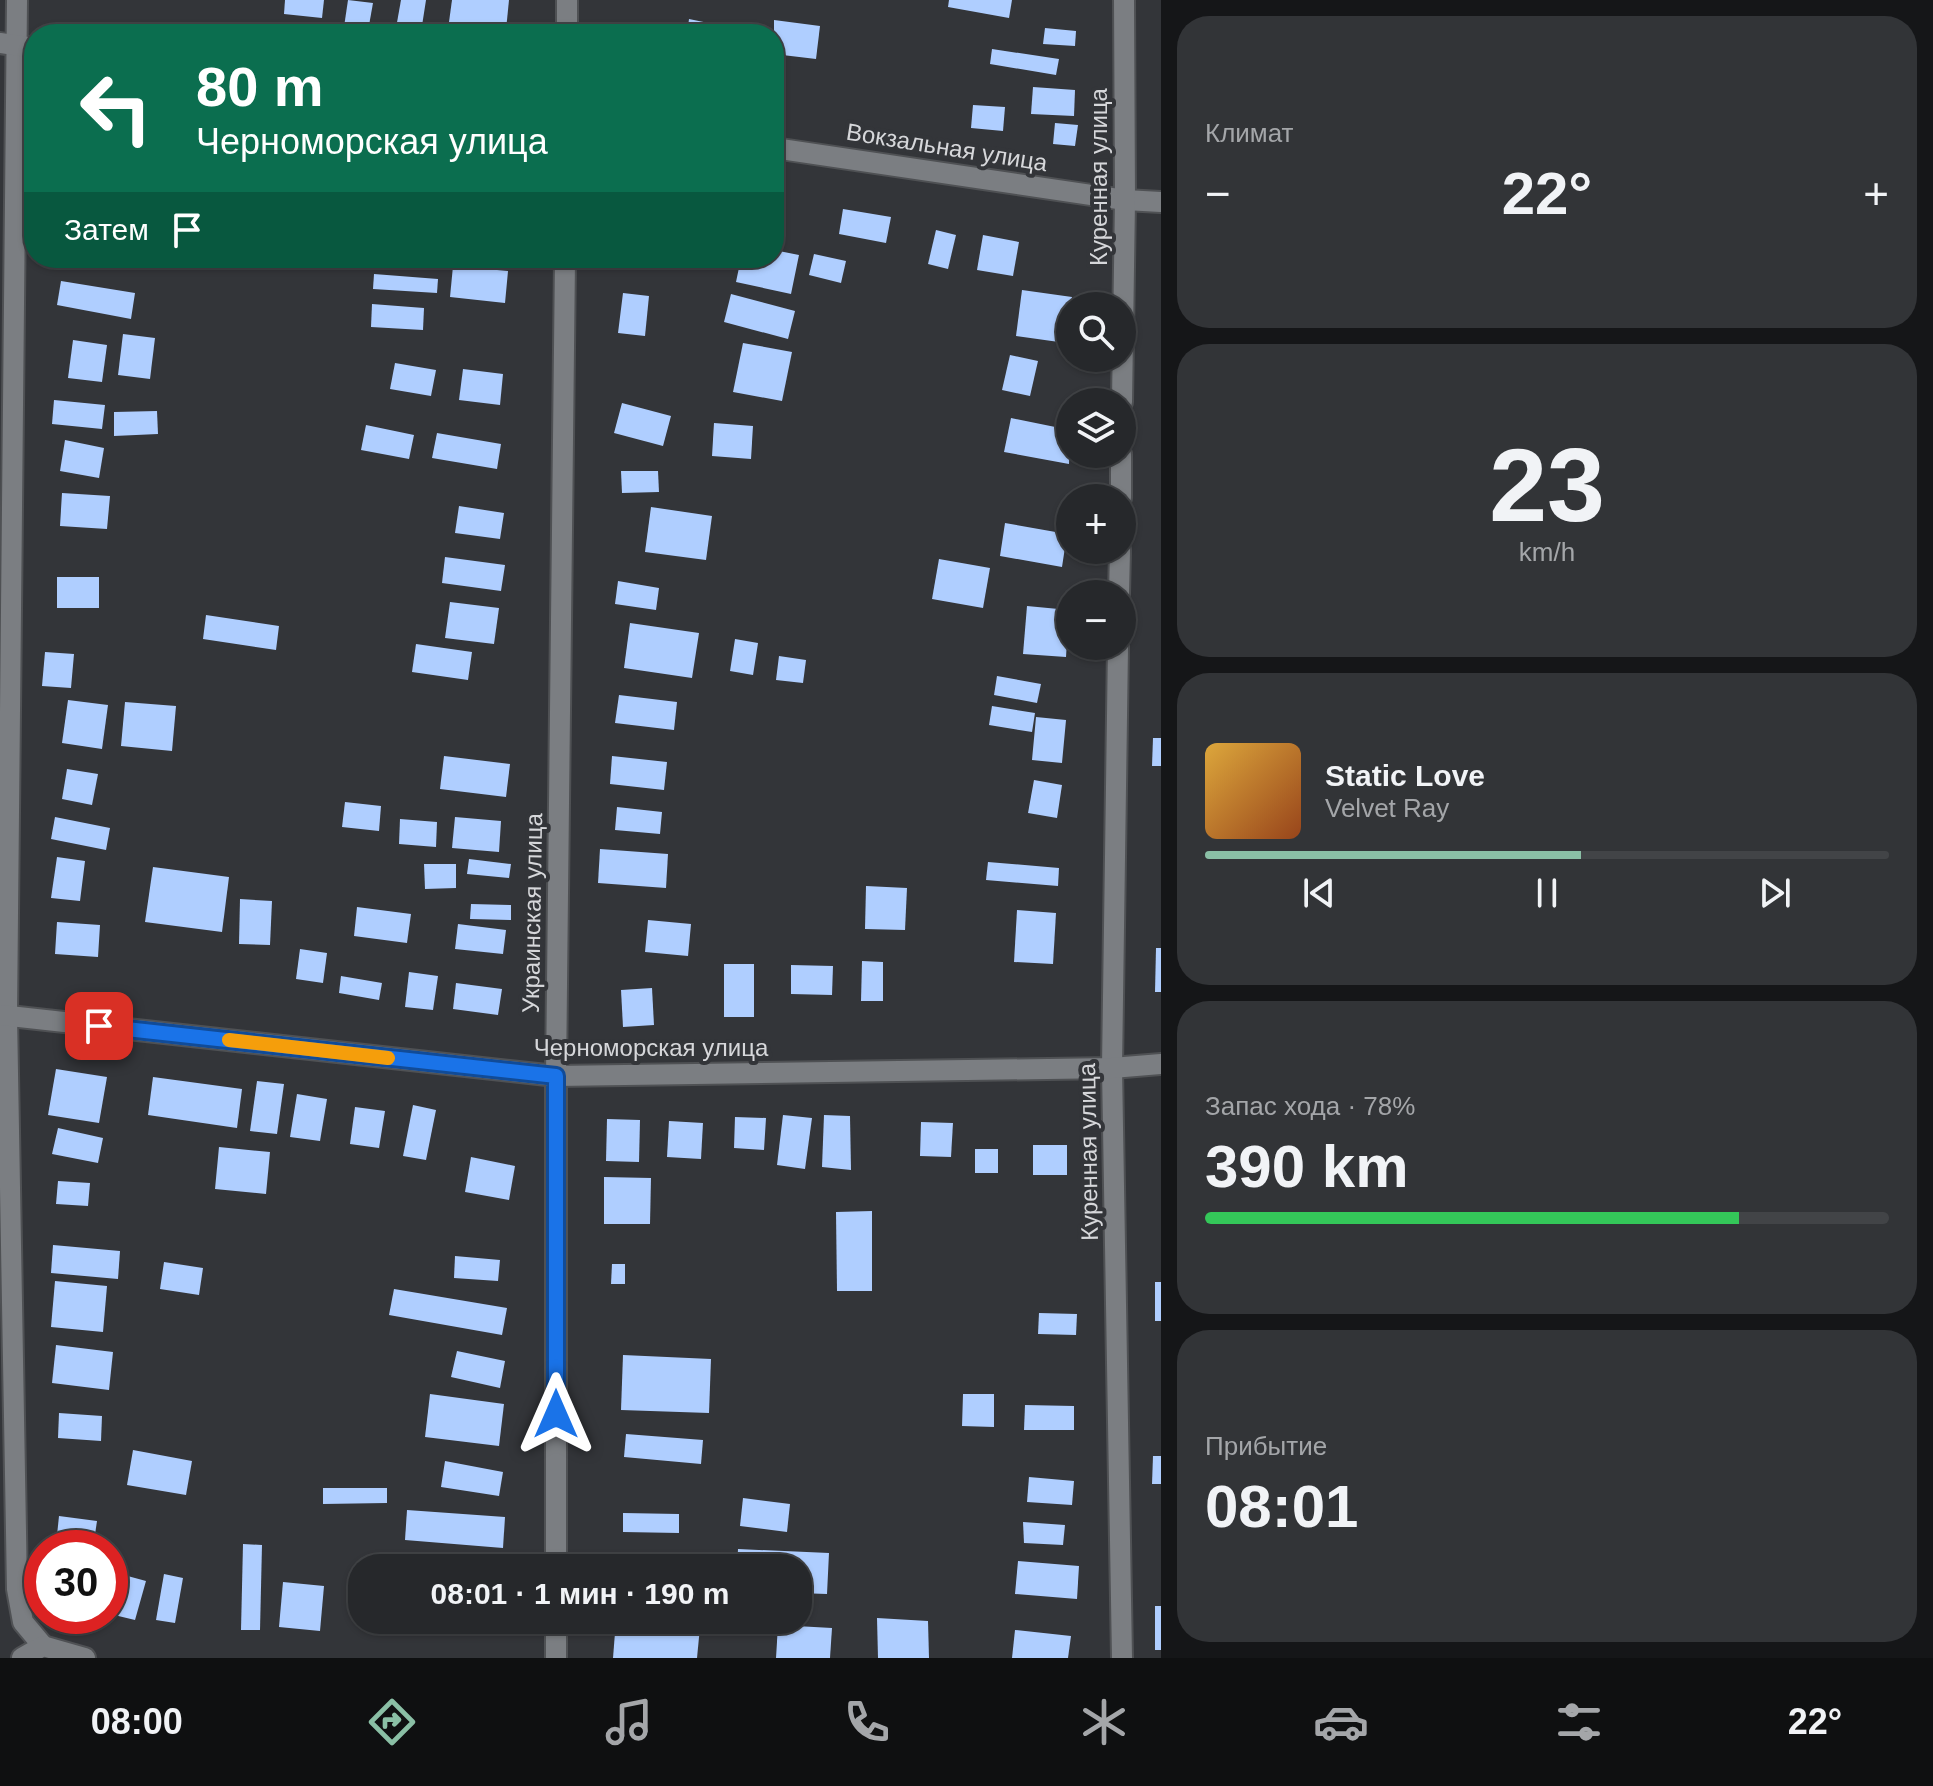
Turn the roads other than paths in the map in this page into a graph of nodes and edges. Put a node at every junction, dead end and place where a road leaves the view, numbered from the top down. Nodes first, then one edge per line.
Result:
1 (17, 0) edge
2 (567, 0) edge
3 (1124, 0) edge
4 (567, 24) edge
5 (17, 46) edge
6 (784, 149) edge
7 (1125, 200) junction
8 (1161, 202) edge
9 (565, 268) edge
10 (1122, 388) edge
11 (1118, 660) edge
12 (4, 1016) edge
13 (1161, 1064) edge
14 (1112, 1068) junction
15 (556, 1076) junction
16 (556, 1554) edge
17 (556, 1634) edge
18 (43, 1646) junction
19 (22, 1658) edge
20 (85, 1658) edge
21 (556, 1658) edge
22 (1122, 1658) edge

1 - 5 street
2 - 4 street
3 - 7 street, Куренная улица
5 - 12 street
6 - 7 street, Вокзальная улица
7 - 8 street, Вокзальная улица
7 - 10 street, Куренная улица
9 - 15 street, Украинская улица
11 - 14 street, Куренная улица
12 - 15 street, Черноморская улица
12 - 18 street
13 - 14 street, Черноморская улица
14 - 15 street, Черноморская улица
14 - 22 street, Куренная улица
15 - 16 street, Украинская улица
17 - 21 street
18 - 19 street
18 - 20 street

